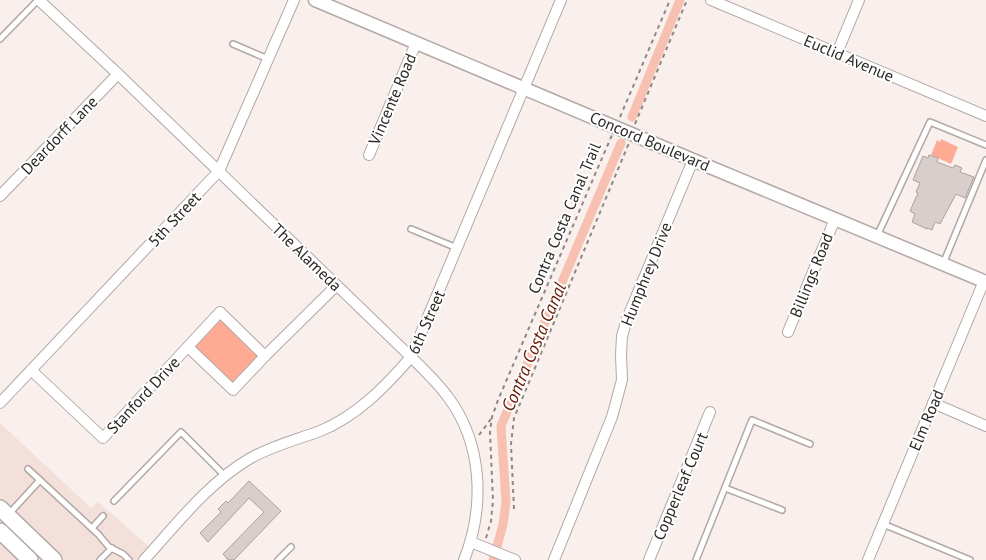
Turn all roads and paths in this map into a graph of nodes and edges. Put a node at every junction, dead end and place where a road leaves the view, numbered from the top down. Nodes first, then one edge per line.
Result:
1 (39, 0) edge
2 (294, 0) edge
3 (315, 0) edge
4 (562, 0) edge
5 (670, 0) edge
6 (687, 0) edge
7 (711, 0) edge
8 (859, 0) edge
9 (0, 39) edge
10 (416, 42) junction
11 (234, 44) dead end
12 (837, 53) junction
13 (268, 59) junction
14 (118, 74) junction
15 (525, 88) junction
16 (986, 116) edge
17 (616, 126) junction
18 (632, 133) junction
19 (986, 146) edge
20 (369, 155) dead end
21 (693, 160) junction
22 (986, 160) edge
23 (219, 171) junction
24 (0, 196) edge
25 (834, 218) junction
26 (410, 229) dead end
27 (877, 236) junction
28 (458, 248) junction
29 (943, 264) junction
30 (985, 281) edge
31 (336, 286) junction
32 (788, 332) dead end
33 (188, 347) junction
34 (265, 356) junction
35 (411, 357) junction
36 (31, 370) junction
37 (0, 403) edge
38 (933, 403) junction
39 (710, 412) dead end
40 (492, 417) junction
41 (986, 426) edge
42 (810, 444) dead end
43 (472, 445) junction
44 (28, 469) dead end
45 (225, 476) junction
46 (40, 480) junction
47 (725, 488) junction
48 (114, 501) dead end
49 (514, 509) dead end
50 (782, 510) dead end
51 (4, 511) edge
52 (104, 516) dead end
53 (883, 524) junction
54 (92, 528) junction
55 (0, 531) edge
56 (471, 542) junction
57 (483, 546) junction
58 (291, 547) dead end
59 (112, 548) junction
60 (510, 558) edge
61 (30, 560) edge
62 (54, 560) edge
63 (100, 560) edge
64 (129, 560) edge
65 (144, 560) edge
66 (278, 560) edge
67 (464, 560) edge
68 (554, 560) edge
69 (649, 560) edge
70 (696, 560) edge
71 (868, 560) edge
72 (970, 560) edge

1 - 9 lane
1 - 14 street, The Alameda
2 - 13 street, 5th Street
3 - 10 street, Concord Boulevard
4 - 15 street, 6th Street
5 - 17 path, Contra Costa Canal Trail
6 - 18 path
7 - 12 street, Euclid Avenue
8 - 12 street
10 - 15 street, Concord Boulevard
10 - 20 street, Vincente Road
11 - 13 lane
12 - 16 street, Euclid Avenue
13 - 23 street, 5th Street
14 - 23 street, The Alameda
14 - 24 street, Deardorff Lane
15 - 17 street, Concord Boulevard
15 - 28 street, 6th Street
17 - 18 street, Concord Boulevard
17 - 40 path, Contra Costa Canal Trail
18 - 21 street, Concord Boulevard
18 - 49 path
19 - 27 lane
21 - 25 street, Concord Boulevard
21 - 68 street, Humphrey Drive
22 - 29 lane
23 - 31 street, The Alameda
23 - 36 street, 5th Street
25 - 27 street, Concord Boulevard
25 - 32 street, Billings Road
26 - 28 lane
27 - 29 street, Concord Boulevard
28 - 35 street, 6th Street
29 - 30 street, Concord Boulevard
30 - 38 street, Elm Road
31 - 34 street, Stanford Drive
31 - 35 street, The Alameda
33 - 34 street, Stanford Drive
33 - 34 street, Stanford Drive
33 - 36 street, Stanford Drive
35 - 43 street, The Alameda
35 - 45 street, 6th Street
36 - 37 street, 5th Street
38 - 41 street
38 - 53 street, Elm Road
39 - 69 street, Copperleaf Court
40 - 43 path, Contra Costa Canal Trail
40 - 57 path, Contra Costa Canal Trail
42 - 47 lane
43 - 56 street, The Alameda
44 - 46 lane
45 - 48 lane
45 - 65 street, 6th Street
46 - 51 lane
46 - 54 lane
47 - 50 lane
47 - 70 lane
51 - 62 main road
52 - 54 lane
53 - 71 street, Elm Road
53 - 72 lane
54 - 59 lane
55 - 61 main road
56 - 57 street
56 - 67 street, The Alameda
57 - 60 street
58 - 66 lane
59 - 63 lane
59 - 64 lane

